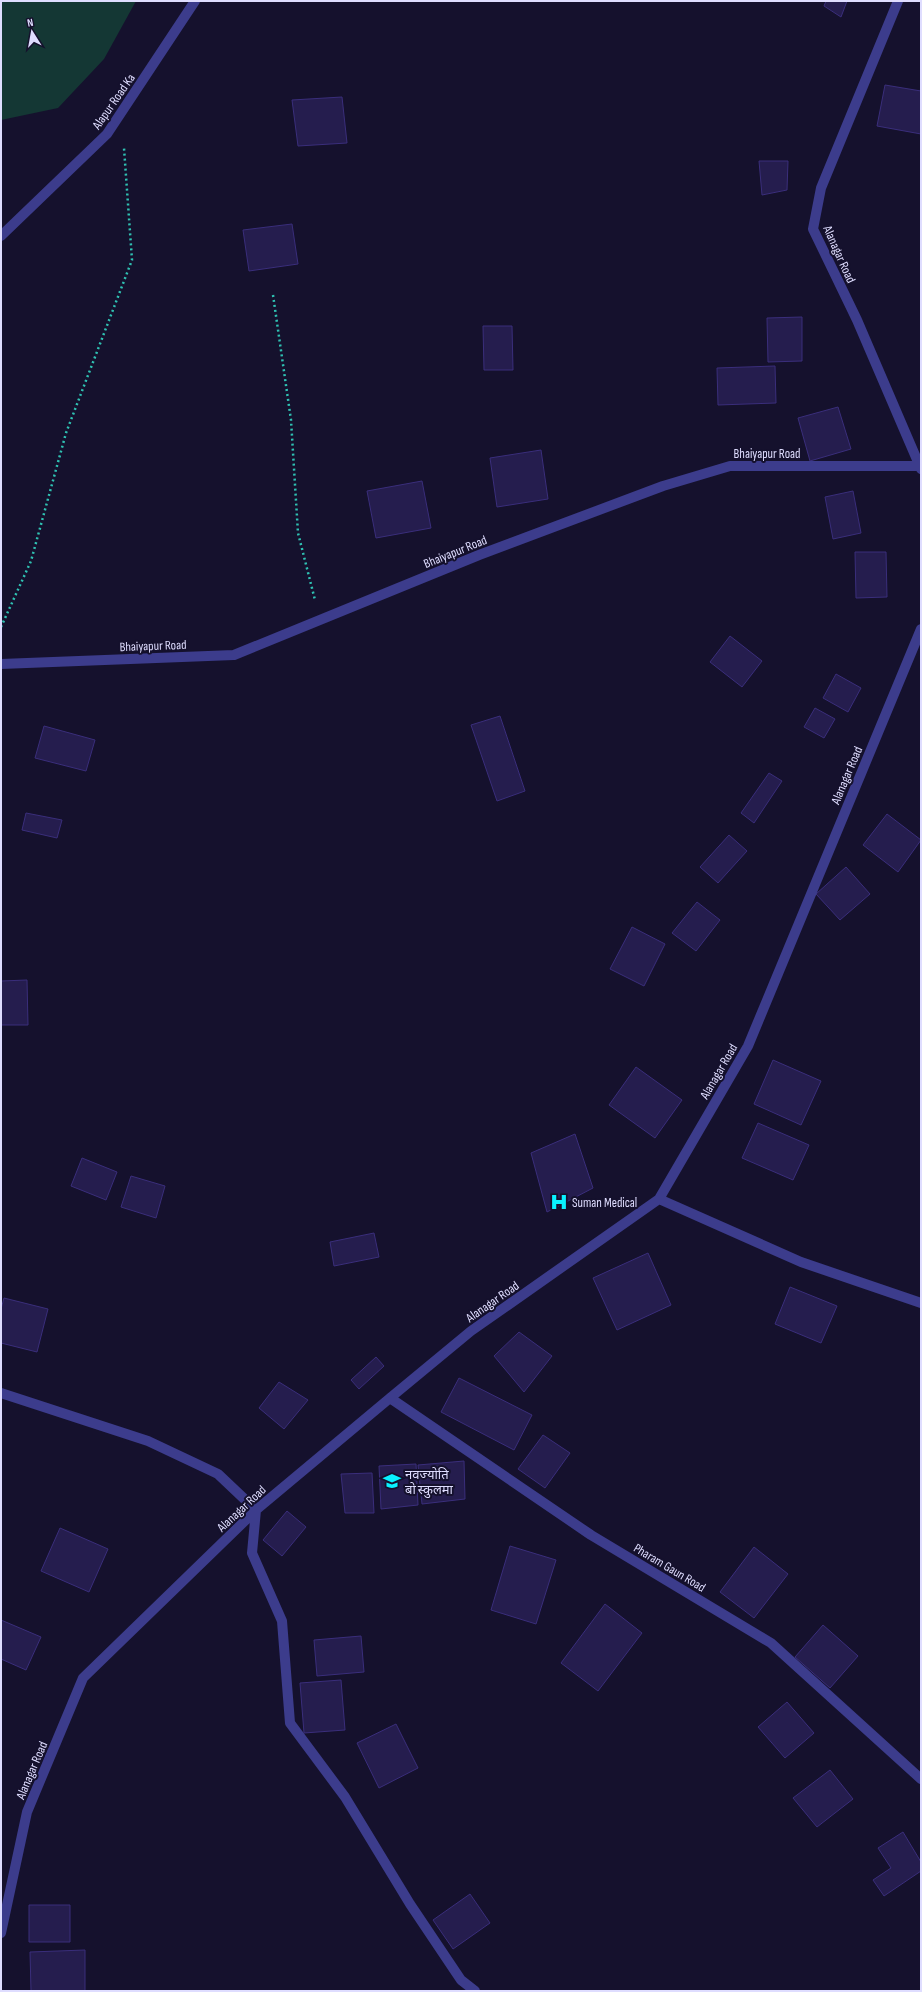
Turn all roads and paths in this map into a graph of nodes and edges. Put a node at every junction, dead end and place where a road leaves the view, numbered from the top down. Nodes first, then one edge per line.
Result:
1 (195, 1) edge
2 (898, 1) edge
3 (122, 113) junction
4 (1, 236) edge
5 (273, 295) dead end
6 (921, 468) edge
7 (320, 620) junction
8 (1, 627) edge
9 (921, 629) edge
10 (1, 664) edge
11 (659, 1199) junction
12 (921, 1303) edge
13 (1, 1393) edge
14 (390, 1398) junction
15 (256, 1510) junction
16 (921, 1779) edge
17 (1, 1933) edge
18 (475, 1991) edge

1 - 3 street, Alapur Road Ka
2 - 6 street, Alanagar Road
3 - 4 street, Alapur Road Ka
3 - 8 path
5 - 7 path
6 - 7 street, Bhaiyapur Road
7 - 10 street, Bhaiyapur Road
9 - 11 street, Alanagar Road
11 - 12 street
11 - 14 street, Alanagar Road
13 - 15 street
14 - 15 street, Alanagar Road
14 - 16 street, Pharam Gaun Road
15 - 17 street, Alanagar Road
15 - 18 street

